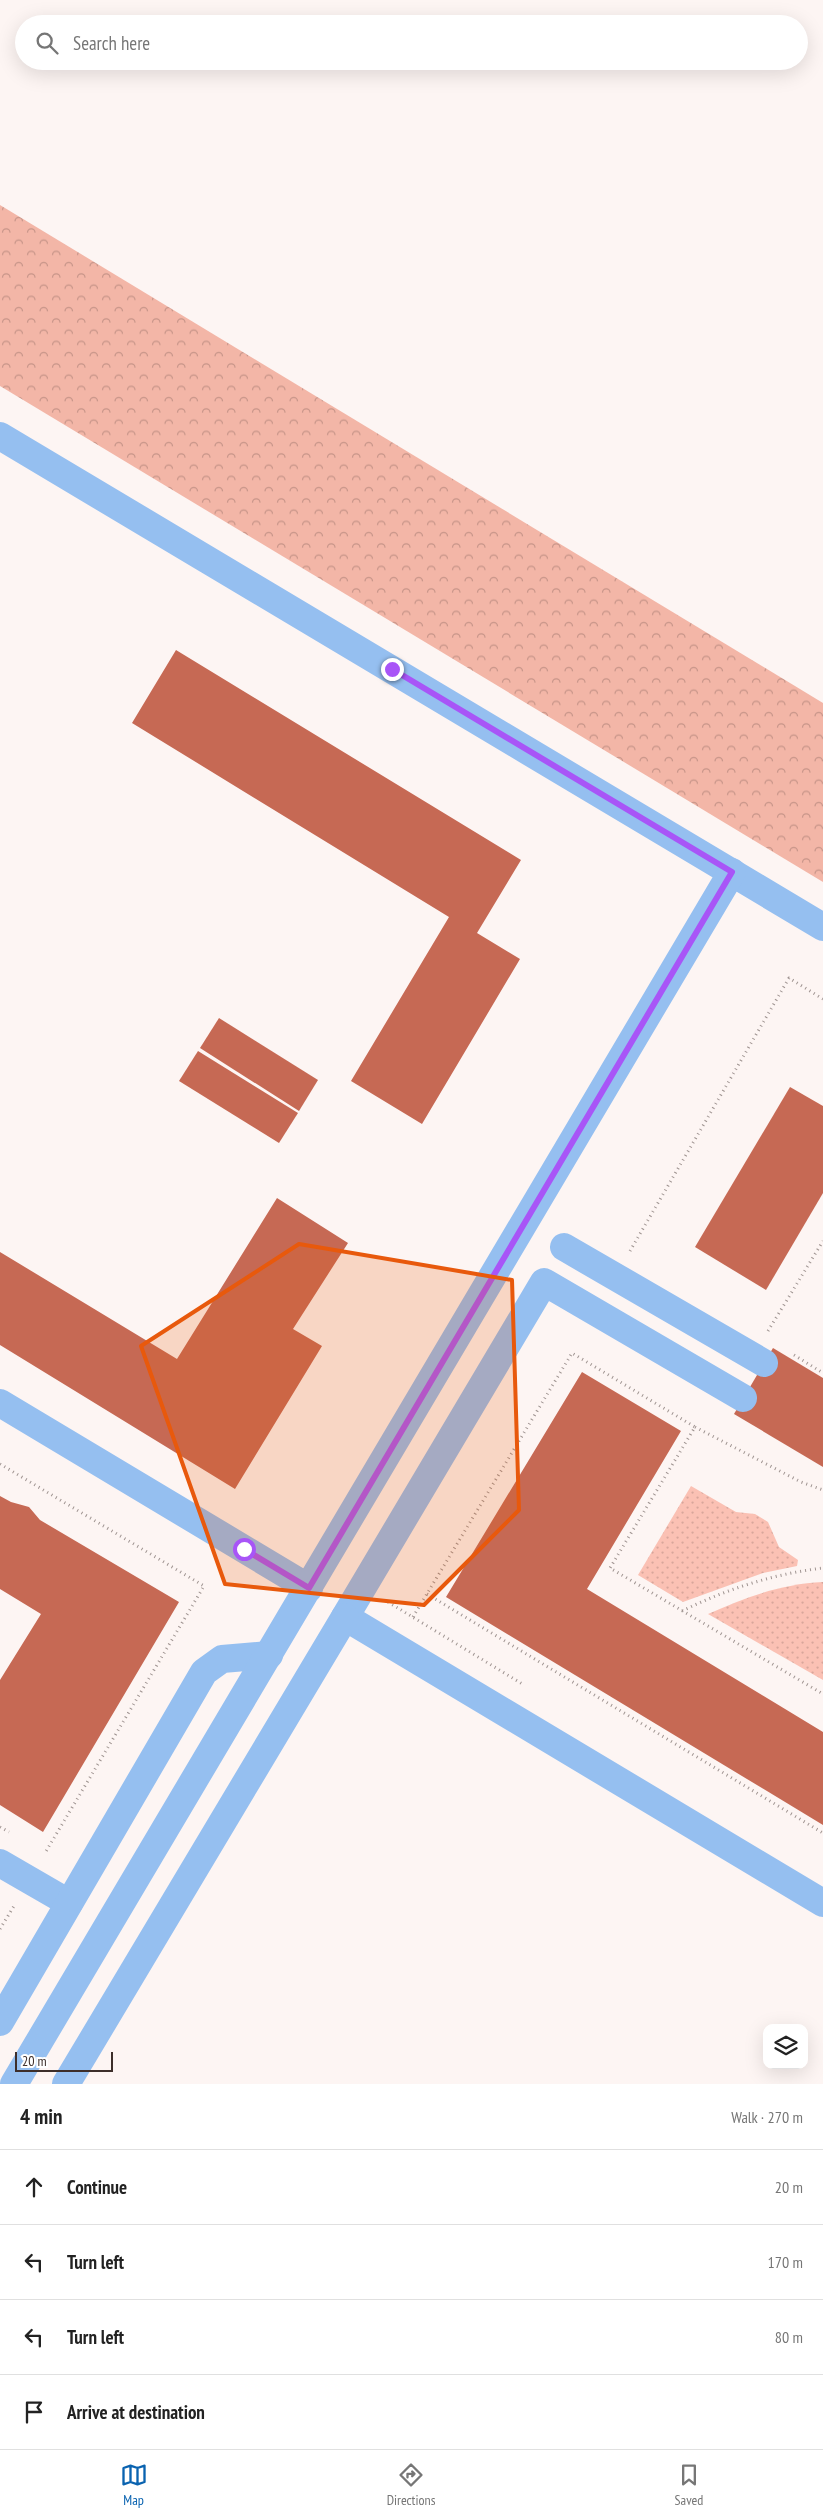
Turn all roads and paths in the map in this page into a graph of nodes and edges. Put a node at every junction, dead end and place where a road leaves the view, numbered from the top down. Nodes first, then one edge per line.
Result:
1 (0, 436) edge
2 (732, 872) junction
3 (823, 927) edge
4 (823, 998) edge
5 (823, 1241) edge
6 (564, 1247) dead end
7 (627, 1256) dead end
8 (764, 1350) joint
9 (790, 1352) dead end
10 (823, 1373) edge
11 (743, 1398) dead end
12 (0, 1402) edge
13 (695, 1427) junction
14 (0, 1464) edge
15 (823, 1490) edge
16 (823, 1568) edge
17 (309, 1588) junction
18 (427, 1594) junction
19 (682, 1611) junction
20 (345, 1617) junction
21 (413, 1617) dead end
22 (269, 1656) junction
23 (823, 1694) edge
24 (0, 1827) edge
25 (823, 1833) edge
26 (15, 1836) dead end
27 (37, 1849) dead end
28 (0, 1863) edge
29 (823, 1903) edge
30 (69, 1904) junction
31 (7, 1994) edge
32 (0, 2022) edge
33 (14, 2084) edge
34 (66, 2084) edge

1 - 2 lane
2 - 3 lane
2 - 17 lane
4 - 7 path
5 - 8 path
6 - 8 lane
9 - 10 path
11 - 20 lane
12 - 17 lane
13 - 15 path
13 - 18 path
13 - 19 path
14 - 27 path
16 - 19 path
17 - 22 lane
18 - 21 path
18 - 25 path
19 - 23 path
20 - 29 lane
20 - 34 lane
22 - 30 lane
22 - 33 lane
24 - 26 path
28 - 30 lane
30 - 31 lane
31 - 32 lane

